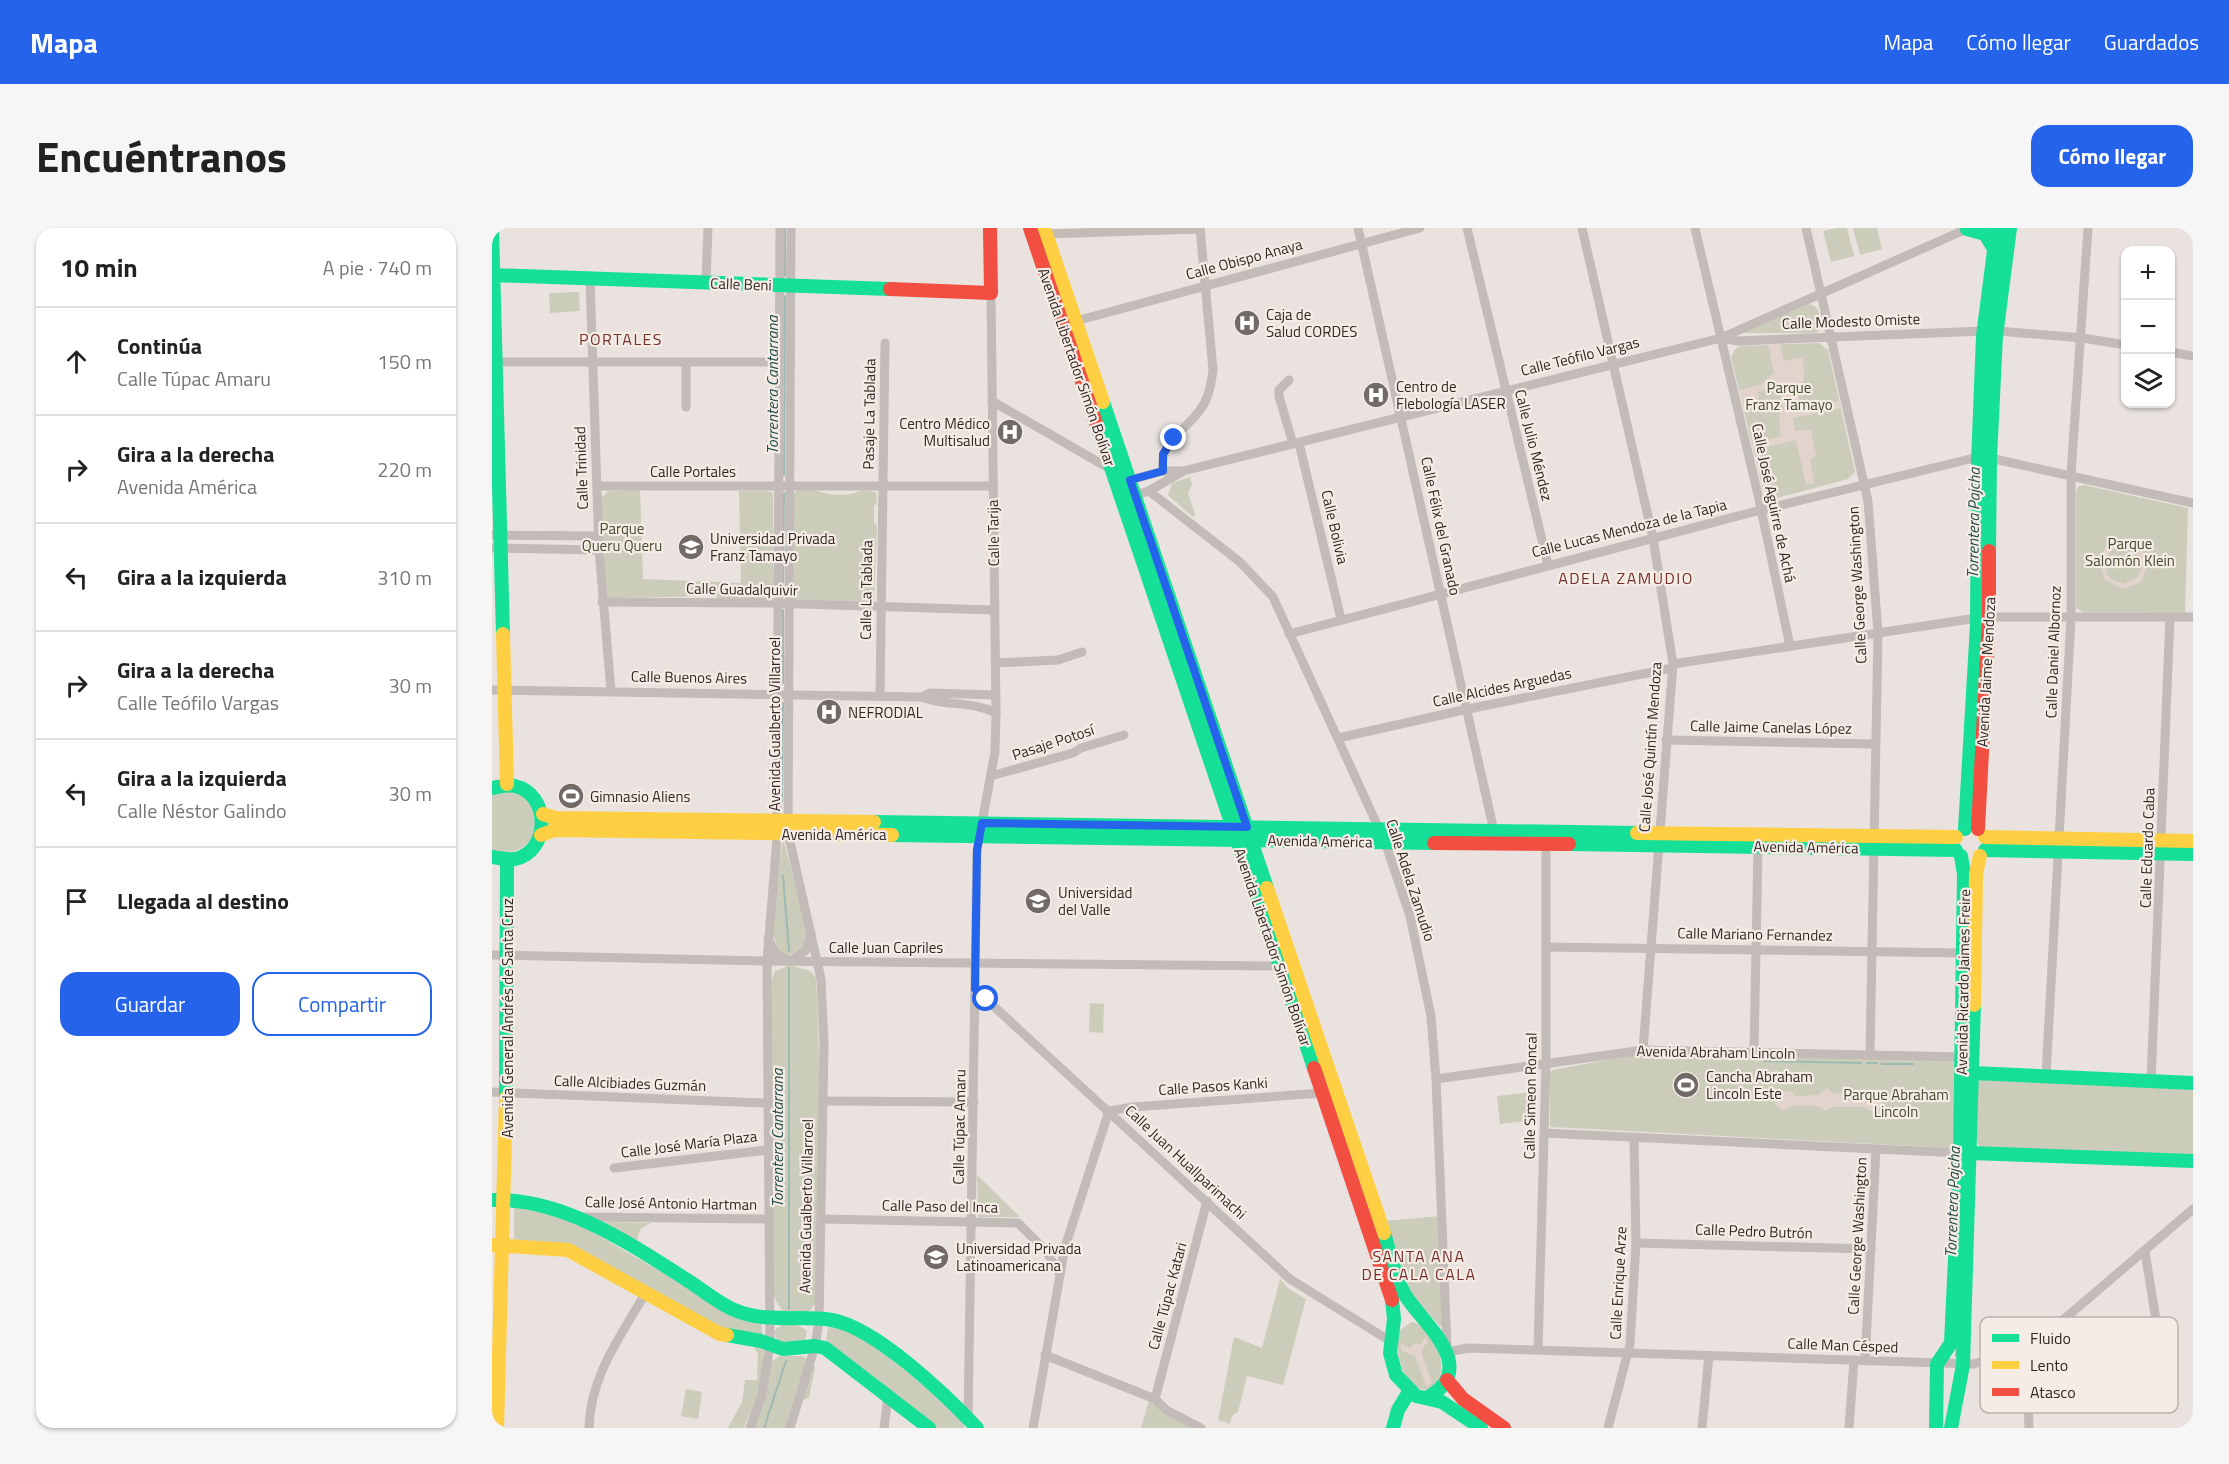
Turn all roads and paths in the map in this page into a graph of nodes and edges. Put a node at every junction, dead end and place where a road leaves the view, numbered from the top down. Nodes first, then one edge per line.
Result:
1 (492, 228) edge
2 (708, 228) edge
3 (780, 228) edge
4 (791, 228) edge
5 (990, 228) edge
6 (1030, 228) edge
7 (1200, 228) edge
8 (1358, 228) edge
9 (1420, 228) edge
10 (1467, 228) edge
11 (1582, 228) edge
12 (1695, 228) edge
13 (1806, 228) edge
14 (1968, 228) edge
15 (1997, 228) edge
16 (2010, 228) edge
17 (2088, 228) edge
18 (1045, 231) edge
19 (1362, 243) junction
20 (1994, 249) junction
21 (493, 276) edge
22 (590, 279) junction
23 (706, 282) junction
24 (785, 285) junction
25 (1205, 286) junction
26 (1820, 292) junction
27 (991, 293) junction
28 (1076, 321) junction
29 (1990, 331) junction
30 (1831, 336) junction
31 (1721, 338) junction
32 (2083, 338) junction
33 (885, 343) dead end
34 (2121, 344) edge
35 (2175, 353) edge
36 (2193, 356) edge
37 (494, 362) edge
38 (592, 362) junction
39 (686, 362) junction
40 (779, 362) junction
41 (1614, 363) junction
42 (1289, 380) dead end
43 (1505, 391) junction
44 (992, 401) junction
45 (686, 407) dead end
46 (1402, 417) junction
47 (1296, 443) junction
48 (1984, 457) junction
49 (1112, 470) junction
50 (1163, 471) junction
51 (1183, 471) junction
52 (2072, 474) junction
53 (1130, 480) junction
54 (778, 485) junction
55 (790, 485) junction
56 (1865, 485) junction
57 (597, 486) junction
58 (882, 486) junction
59 (993, 486) junction
60 (1149, 490) junction
61 (1135, 495) junction
62 (2193, 503) edge
63 (1761, 510) junction
64 (598, 536) junction
65 (1653, 538) junction
66 (496, 541) edge
67 (599, 550) junction
68 (1548, 565) junction
69 (1440, 593) junction
70 (602, 602) junction
71 (778, 604) junction
72 (789, 604) junction
73 (497, 606) edge
74 (881, 607) junction
75 (994, 610) junction
76 (2170, 617) junction
77 (2193, 617) edge
78 (1983, 618) junction
79 (2071, 618) junction
80 (1341, 619) junction
81 (1878, 633) junction
82 (1289, 634) junction
83 (1790, 646) junction
84 (1082, 652) dead end
85 (995, 663) junction
86 (1672, 666) junction
87 (498, 691) edge
88 (611, 691) junction
89 (778, 693) junction
90 (789, 693) junction
91 (996, 695) junction
92 (880, 696) junction
93 (922, 697) junction
94 (1468, 709) junction
95 (996, 713) junction
96 (1124, 735) dead end
97 (1338, 738) junction
98 (1666, 740) junction
99 (1874, 744) junction
100 (991, 776) junction
101 (507, 784) junction
102 (492, 788) edge
103 (1222, 797) junction
104 (543, 814) junction
105 (782, 827) junction
106 (1201, 827) junction
107 (980, 829) junction
108 (1494, 831) junction
109 (1234, 833) junction
110 (1249, 834) junction
111 (541, 835) junction
112 (1383, 835) junction
113 (1658, 839) junction
114 (1281, 840) junction
115 (2193, 841) edge
116 (1874, 842) junction
117 (1971, 843) junction
118 (1546, 844) junction
119 (2060, 845) junction
120 (1758, 847) junction
121 (2162, 847) junction
122 (2193, 854) edge
123 (492, 857) edge
124 (507, 860) junction
125 (1261, 868) junction
126 (811, 930) junction
127 (767, 937) junction
128 (1546, 946) junction
129 (1650, 947) junction
130 (1755, 949) junction
131 (1873, 952) junction
132 (1963, 953) junction
133 (499, 955) edge
134 (767, 961) junction
135 (791, 961) junction
136 (819, 962) junction
137 (975, 962) junction
138 (1279, 966) junction
139 (975, 989) junction
140 (1643, 1050) junction
141 (1754, 1052) junction
142 (1870, 1055) junction
143 (1962, 1057) junction
144 (1546, 1065) junction
145 (1973, 1073) junction
146 (2046, 1076) junction
147 (1436, 1079) junction
148 (2151, 1081) junction
149 (2193, 1083) edge
150 (499, 1093) edge
151 (1322, 1093) junction
152 (823, 1101) junction
153 (974, 1102) junction
154 (767, 1103) junction
155 (1109, 1111) junction
156 (1544, 1133) junction
157 (1634, 1138) junction
158 (1876, 1149) junction
159 (767, 1150) junction
160 (1965, 1153) junction
161 (2193, 1161) edge
162 (614, 1168) dead end
163 (499, 1200) edge
164 (1207, 1201) junction
165 (2193, 1209) edge
166 (574, 1217) junction
167 (767, 1219) junction
168 (823, 1219) junction
169 (973, 1222) junction
170 (1636, 1243) junction
171 (498, 1245) edge
172 (1065, 1247) junction
173 (1871, 1250) junction
174 (1046, 1251) junction
175 (2145, 1252) junction
176 (1059, 1273) junction
177 (646, 1293) junction
178 (2070, 1316) edge
179 (2156, 1317) edge
180 (770, 1318) junction
181 (819, 1320) junction
182 (1424, 1320) junction
183 (1393, 1326) junction
184 (1390, 1341) junction
185 (770, 1344) junction
186 (815, 1346) junction
187 (1538, 1349) junction
188 (1629, 1353) junction
189 (1045, 1355) junction
190 (1709, 1355) junction
191 (1447, 1360) junction
192 (1854, 1360) junction
193 (1865, 1361) junction
194 (1980, 1362) edge
195 (1937, 1364) junction
196 (1963, 1365) junction
197 (1447, 1380) junction
198 (1409, 1392) junction
199 (888, 1396) junction
200 (1427, 1398) junction
201 (1155, 1399) junction
202 (2028, 1413) edge
203 (1462, 1423) edge
204 (971, 1425) edge
205 (497, 1428) edge
206 (589, 1428) edge
207 (750, 1428) edge
208 (790, 1428) edge
209 (884, 1428) edge
210 (929, 1428) edge
211 (1033, 1428) edge
212 (1201, 1428) edge
213 (1393, 1428) edge
214 (1481, 1428) edge
215 (1504, 1428) edge
216 (1608, 1428) edge
217 (1702, 1428) edge
218 (1849, 1428) edge
219 (1936, 1428) edge
220 (1951, 1428) edge
221 (2029, 1428) edge

1 - 21 main road
2 - 23 street
3 - 24 street, Avenida Gualberto Villarroel
4 - 24 street, Avenida Gualberto Villarroel
5 - 27 main road, Calle Tarija
6 - 49 main road, Avenida Libertador Simón Bolívar
7 - 18 street
7 - 25 street
8 - 19 street, Calle Félix del Granado
9 - 19 street, Calle Obispo Anaya
10 - 43 street, Calle Julio Méndez
11 - 41 street, Calle José Quintín Mendoza
12 - 31 street, Calle José Aguirre de Achá
13 - 26 street, Calle George Washington
14 - 20 main road
14 - 26 street, Calle Teófilo Vargas
15 - 20 main road, Avenida Jaime Mendoza
16 - 29 main road, Avenida Jaime Mendoza
17 - 32 street, Calle Daniel Albornoz
18 - 28 main road, Avenida Libertador Simón Bolívar
19 - 25 street, Calle Obispo Anaya
19 - 46 street, Calle Félix del Granado
20 - 29 main road, Avenida Jaime Mendoza
21 - 22 main road, Calle Beni
21 - 37 main road
22 - 23 main road, Calle Beni
22 - 38 street, Calle Trinidad
23 - 24 main road, Calle Beni
24 - 27 main road, Calle Beni
24 - 40 street, Avenida Gualberto Villarroel
24 - 55 street, Avenida Gualberto Villarroel
25 - 28 street, Calle Obispo Anaya
25 - 50 street
26 - 30 street, Calle George Washington
26 - 31 street, Calle Teófilo Vargas
27 - 44 street, Calle Tarija
28 - 53 main road, Avenida Libertador Simón Bolívar
29 - 30 street, Calle Modesto Omiste
29 - 32 street, Calle Modesto Omiste
29 - 48 main road, Avenida Jaime Mendoza
30 - 31 street, Calle Modesto Omiste
30 - 56 street, Calle George Washington
31 - 41 street, Calle Teófilo Vargas
31 - 63 street, Calle José Aguirre de Achá
32 - 34 street, Calle Modesto Omiste
32 - 52 street, Calle Daniel Albornoz
33 - 58 street, Pasaje La Tablada
35 - 36 street
37 - 38 street
37 - 66 main road
38 - 39 street
38 - 57 street, Calle Trinidad
39 - 40 street
39 - 45 street
40 - 54 street, Avenida Gualberto Villarroel
41 - 43 street, Calle Teófilo Vargas
41 - 65 street, Calle José Quintín Mendoza
42 - 47 street, Calle Bolivia
43 - 46 street, Calle Teófilo Vargas
43 - 68 street, Calle Julio Méndez
44 - 49 street
44 - 59 street, Calle Tarija
46 - 47 street, Calle Teófilo Vargas
46 - 69 street, Calle Félix del Granado
47 - 51 street, Calle Teófilo Vargas
47 - 80 street, Calle Bolivia
48 - 52 street, Calle Lucas Mendoza de la Tapia
48 - 56 street, Calle Lucas Mendoza de la Tapia
48 - 78 main road, Avenida Jaime Mendoza
49 - 103 main road, Avenida Libertador Simón Bolívar
50 - 51 street, Calle Teófilo Vargas
50 - 53 street, Calle Teófilo Vargas
51 - 60 street, Calle Teófilo Vargas
52 - 62 street, Calle Lucas Mendoza de la Tapia
52 - 79 street, Calle Daniel Albornoz
53 - 61 main road, Avenida Libertador Simón Bolívar
54 - 55 street, Calle Portales
54 - 57 street, Calle Portales
54 - 71 street, Avenida Gualberto Villarroel
55 - 58 street, Calle Portales
55 - 72 street, Avenida Gualberto Villarroel
56 - 63 street, Calle Lucas Mendoza de la Tapia
56 - 81 street, Calle George Washington
57 - 64 street, Calle Trinidad
58 - 59 street, Calle Portales
58 - 74 street, Calle La Tablada
59 - 75 street, Calle Tarija
60 - 61 street, Calle Teófilo Vargas
60 - 82 street, Calle Adela Zamudio
61 - 110 main road, Avenida Libertador Simón Bolívar
63 - 65 street, Calle Lucas Mendoza de la Tapia
63 - 83 street, Calle José Aguirre de Achá
64 - 66 street
64 - 67 street, Calle Trinidad
65 - 68 street, Calle Lucas Mendoza de la Tapia
65 - 86 street, Calle José Quintín Mendoza
66 - 67 street
66 - 73 main road
67 - 70 street, Calle Trinidad
68 - 69 street, Calle Lucas Mendoza de la Tapia
69 - 80 street, Calle Lucas Mendoza de la Tapia
69 - 94 street, Calle Félix del Granado
70 - 71 street, Calle Guadalquivir
70 - 88 street, Calle Trinidad
71 - 72 street, Calle Guadalquivir
71 - 89 street, Avenida Gualberto Villarroel
72 - 74 street, Calle Guadalquivir
72 - 90 street, Avenida Gualberto Villarroel
73 - 87 main road
74 - 75 street, Calle Guadalquivir
74 - 92 street, Calle La Tablada
75 - 85 street, Calle Tarija
76 - 77 street, Calle Alcides Arguedas
76 - 79 street, Calle Alcides Arguedas
76 - 121 street, Calle Eduardo Caba
78 - 79 street, Calle Alcides Arguedas
78 - 81 street, Calle Alcides Arguedas
78 - 117 main road, Avenida Jaime Mendoza
79 - 119 street, Calle Daniel Albornoz
80 - 82 street, Calle Lucas Mendoza de la Tapia
81 - 83 street, Calle Alcides Arguedas
81 - 99 street, Calle George Washington
82 - 97 street, Calle Adela Zamudio
83 - 86 street, Calle Alcides Arguedas
84 - 85 street
85 - 91 street, Calle Tarija
86 - 94 street, Calle Alcides Arguedas
86 - 98 street, Calle José Quintín Mendoza
87 - 88 street, Calle Buenos Aires
87 - 101 main road
88 - 89 street, Calle Buenos Aires
89 - 90 street, Calle Buenos Aires
89 - 105 street, Avenida Gualberto Villarroel
90 - 92 street, Calle Buenos Aires
90 - 105 street, Avenida Gualberto Villarroel
91 - 93 street, Calle Buenos Aires
91 - 95 street, Calle Tarija
92 - 93 street, Calle Buenos Aires
93 - 95 street, Calle Buenos Aires
94 - 97 street, Calle Alcides Arguedas
94 - 108 street, Calle Félix del Granado
95 - 100 street, Calle Tarija
96 - 100 street, Pasaje Potosí
97 - 112 street, Calle Adela Zamudio
98 - 99 street, Calle Jaime Canelas López
98 - 113 street, Calle José Quintín Mendoza
99 - 116 street, Calle George Washington
100 - 107 street, Calle Tarija
101 - 102 main road
101 - 104 main road
103 - 106 main road
103 - 109 main road, Avenida Libertador Simón Bolívar
104 - 105 main road, Avenida América
104 - 111 main road
105 - 107 main road, Avenida América
105 - 111 main road, Avenida América
105 - 126 street, Avenida Gualberto Villarroel
105 - 127 street, Avenida Gualberto Villarroel
106 - 107 main road, Avenida América
106 - 109 main road, Avenida América
107 - 109 main road, Avenida América
107 - 137 street, Calle Túpac Amaru
108 - 112 main road, Avenida América
108 - 113 main road, Avenida América
109 - 110 main road, Avenida América
109 - 138 main road, Avenida Libertador Simón Bolívar
110 - 112 main road, Avenida América
110 - 114 main road, Avenida América
110 - 125 main road, Avenida Libertador Simón Bolívar
111 - 124 main road
112 - 114 main road, Avenida América
112 - 118 main road, Avenida América
112 - 147 street, Calle Adela Zamudio
113 - 116 main road, Avenida América
113 - 118 main road, Avenida América
113 - 120 main road, Avenida América
113 - 129 street
114 - 125 main road
115 - 121 main road, Avenida América
116 - 117 main road, Avenida América
116 - 120 main road, Avenida América
116 - 131 street, Calle George Washington
117 - 119 main road, Avenida América
117 - 132 main road, Avenida Ricardo Jaimes Freire
117 - 145 main road, Avenida Ricardo Jaimes Freire
118 - 128 street, Calle Simeon Roncal
119 - 121 main road, Avenida América
119 - 146 street, Calle Daniel Albornoz
120 - 130 street
121 - 122 main road, Avenida América
121 - 148 street, Calle Eduardo Caba
123 - 124 main road
124 - 133 main road, Avenida General Andrés de Santa Cruz
125 - 182 main road, Avenida Libertador Simón Bolívar
126 - 135 street
126 - 136 street, Avenida Gualberto Villarroel
127 - 134 street, Avenida Gualberto Villarroel
127 - 135 street
128 - 129 street, Calle Mariano Fernandez
128 - 144 street, Calle Simeon Roncal
129 - 130 street, Calle Mariano Fernandez
129 - 140 street
130 - 131 street, Calle Mariano Fernandez
130 - 141 street
131 - 132 street, Calle Mariano Fernandez
131 - 142 street, Calle George Washington
132 - 143 main road, Avenida Ricardo Jaimes Freire
133 - 134 street, Calle Juan Capriles
133 - 150 main road, Avenida General Andrés de Santa Cruz
134 - 135 street, Calle Juan Capriles
134 - 154 street, Avenida Gualberto Villarroel
135 - 136 street, Calle Juan Capriles
136 - 137 street, Calle Juan Capriles
136 - 152 street, Avenida Gualberto Villarroel
137 - 138 street, Calle Juan Capriles
137 - 139 street, Calle Túpac Amaru
138 - 151 main road, Avenida Libertador Simón Bolívar
139 - 153 street, Calle Túpac Amaru
139 - 155 street, Calle Juan Huallparimachi
140 - 141 street, Avenida Abraham Lincoln
140 - 144 street, Avenida Abraham Lincoln
141 - 142 street, Avenida Abraham Lincoln
142 - 143 street, Avenida Abraham Lincoln
143 - 160 main road, Avenida Ricardo Jaimes Freire
144 - 147 street, Avenida Abraham Lincoln
144 - 156 street, Calle Simeon Roncal
145 - 146 main road
145 - 160 main road, Avenida Ricardo Jaimes Freire
146 - 148 main road
147 - 191 street, Calle Adela Zamudio
148 - 149 main road
150 - 154 street, Calle Alcibiades Guzmán
150 - 163 main road, Avenida General Andrés de Santa Cruz
151 - 155 street, Calle Pasos Kanki
151 - 183 main road, Avenida Libertador Simón Bolívar
152 - 153 street
152 - 168 street, Avenida Gualberto Villarroel
153 - 169 street, Calle Túpac Amaru
154 - 159 street, Avenida Gualberto Villarroel
155 - 164 street, Calle Juan Huallparimachi
155 - 172 street
156 - 157 street
156 - 187 street, Calle Simeon Roncal
157 - 158 street
157 - 170 street, Calle Enrique Arze
158 - 160 street
158 - 173 street, Calle George Washington
159 - 162 street, Calle José María Plaza
159 - 167 street, Avenida Gualberto Villarroel
160 - 161 main road
160 - 195 main road, Avenida Ricardo Jaimes Freire
160 - 196 main road, Avenida Ricardo Jaimes Freire
163 - 166 main road
163 - 171 main road, Avenida General Andrés de Santa Cruz
164 - 184 street, Calle Juan Huallparimachi
164 - 201 street, Calle Túpac Katari
165 - 175 street, Calle Man Césped
166 - 167 street, Calle José Antonio Hartman
166 - 180 main road
167 - 180 street, Avenida Gualberto Villarroel
168 - 169 street, Calle Paso del Inca
168 - 181 street, Avenida Gualberto Villarroel
169 - 174 street, Calle Paso del Inca
169 - 204 street, Calle Túpac Amaru
170 - 173 street, Calle Pedro Butrón
170 - 188 street, Calle Enrique Arze
171 - 177 main road
171 - 205 main road, Avenida General Andrés de Santa Cruz
172 - 174 street
172 - 176 street
173 - 193 street, Calle George Washington
174 - 176 street, Calle Paso del Inca
175 - 178 street, Calle Man Césped
175 - 179 street
176 - 189 street
177 - 185 main road
177 - 206 street
180 - 181 main road
180 - 185 street, Avenida Gualberto Villarroel
181 - 186 street, Avenida Gualberto Villarroel
181 - 204 main road
182 - 183 main road
182 - 191 main road
183 - 184 main road
184 - 198 main road
185 - 186 main road
185 - 207 street, Avenida Gualberto Villarroel
186 - 199 main road
186 - 208 street, Avenida Gualberto Villarroel
187 - 188 street, Calle Man Césped
187 - 191 street, Calle Man Césped
188 - 190 street, Calle Man Césped
188 - 216 street, Calle Enrique Arze
189 - 201 street
189 - 211 street
190 - 192 street, Calle Man Césped
190 - 217 street
191 - 197 main road
192 - 193 street, Calle Man Césped
192 - 218 street
193 - 195 street, Calle Man Césped
194 - 196 street, Calle Man Césped
195 - 196 street, Calle Man Césped
195 - 219 main road, Avenida Ricardo Jaimes Freire
196 - 220 main road, Avenida Ricardo Jaimes Freire
197 - 200 main road
197 - 215 main road
198 - 200 main road
198 - 213 main road
199 - 209 street
199 - 210 main road
200 - 203 main road
201 - 212 street
202 - 221 street
203 - 214 main road

